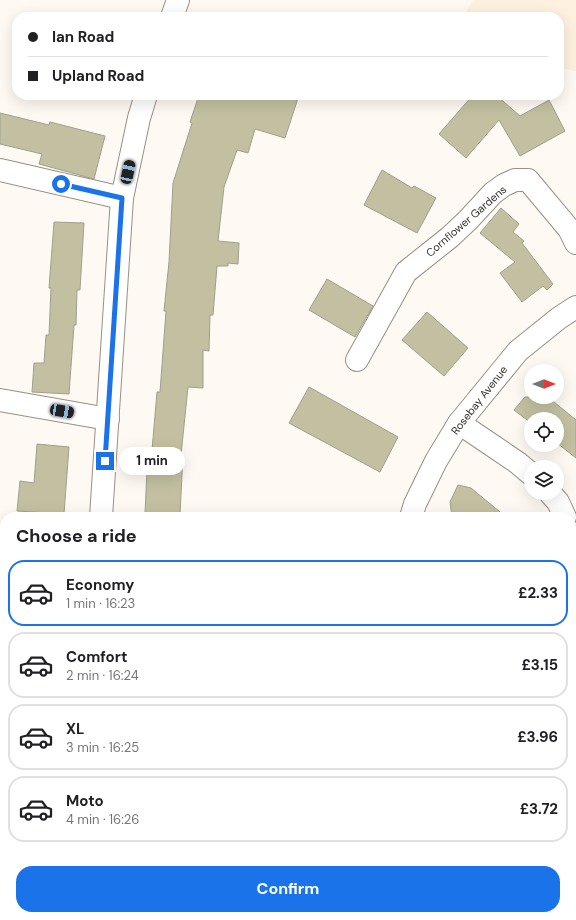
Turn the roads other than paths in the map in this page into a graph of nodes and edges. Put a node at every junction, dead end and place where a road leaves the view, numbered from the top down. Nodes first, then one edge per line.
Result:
1 (178, 0) edge
2 (174, 12) edge
3 (144, 100) edge
4 (0, 170) edge
5 (122, 198) junction
6 (576, 243) edge
7 (576, 307) edge
8 (357, 360) dead end
9 (0, 400) edge
10 (108, 419) junction
11 (459, 423) junction
12 (524, 468) edge
13 (556, 500) edge
14 (101, 512) edge
15 (413, 512) edge
16 (563, 512) edge

1 - 2 street
3 - 5 street
4 - 5 street
5 - 10 street
6 - 8 street, Cornflower Gardens
7 - 11 street, Rosebay Avenue
9 - 10 street
10 - 14 street
11 - 12 street
11 - 15 street, Rosebay Avenue
13 - 16 street

